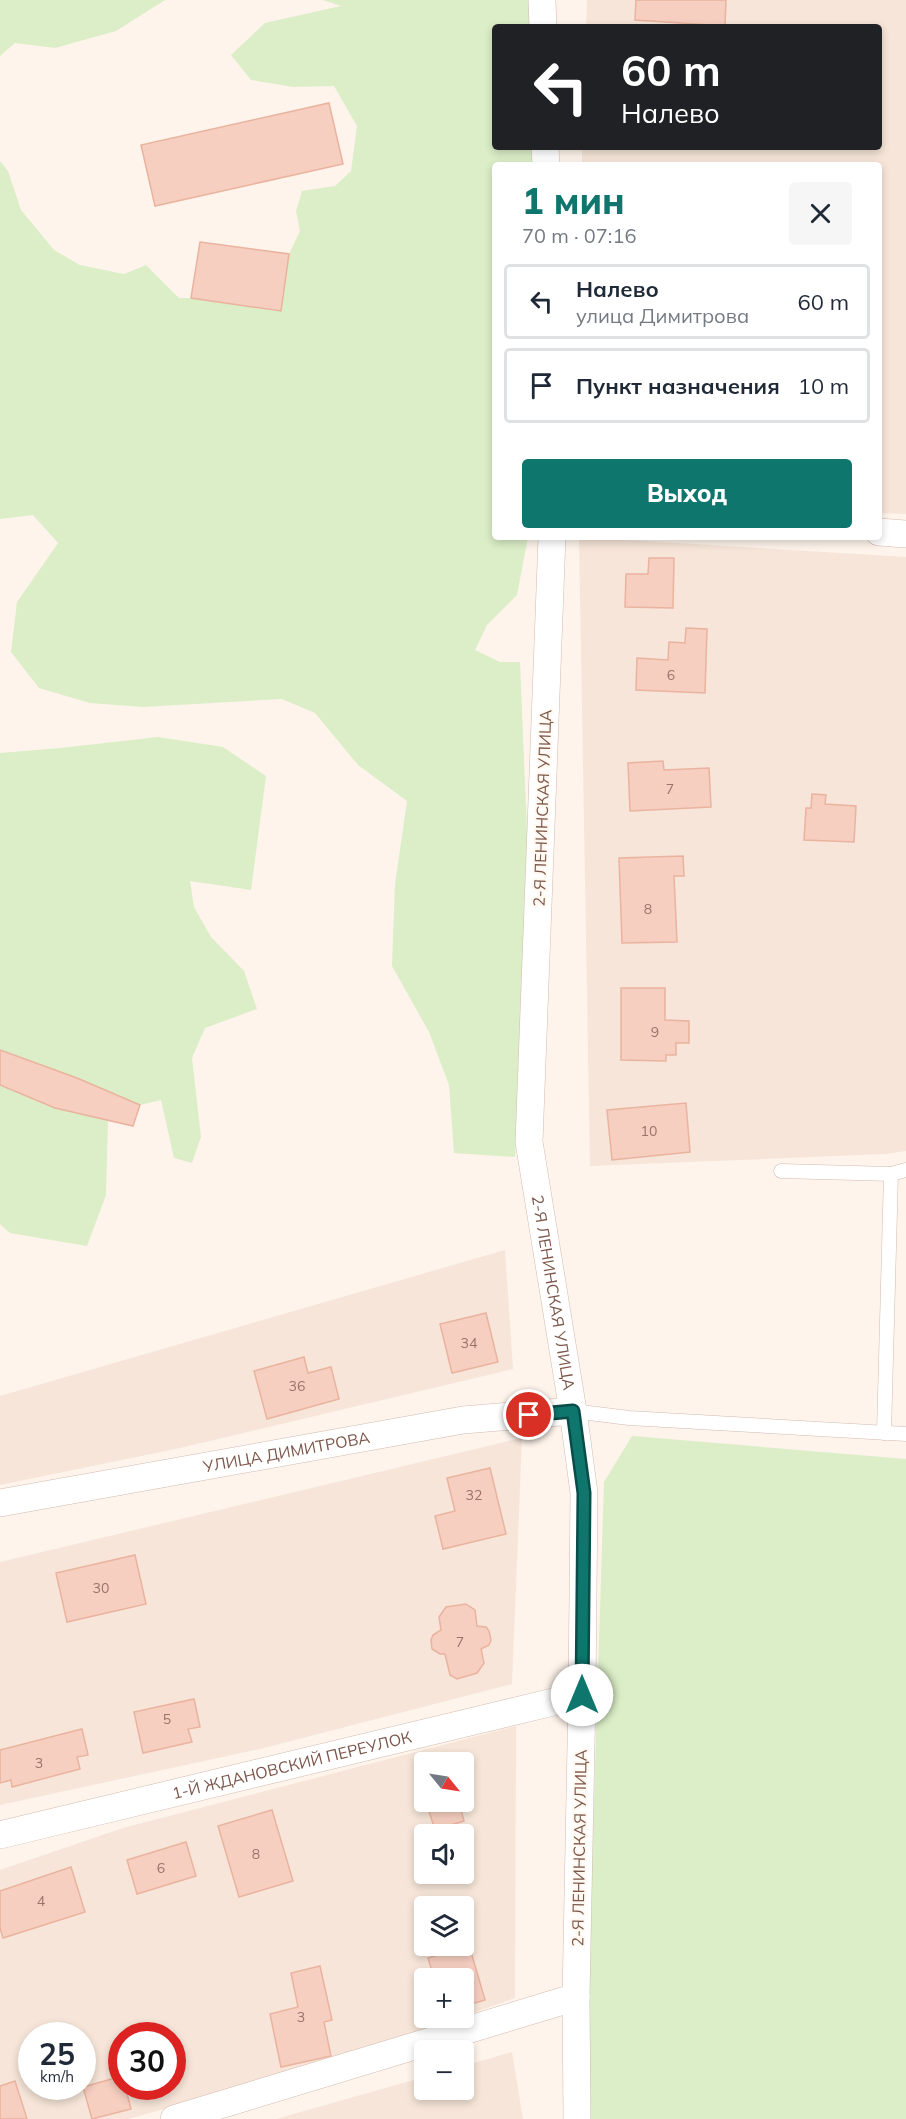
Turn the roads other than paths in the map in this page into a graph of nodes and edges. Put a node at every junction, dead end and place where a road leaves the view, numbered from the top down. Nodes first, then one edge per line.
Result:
1 (542, 0) edge
2 (543, 24) edge
3 (882, 532) edge
4 (906, 534) edge
5 (552, 540) edge
6 (906, 1170) edge
7 (781, 1171) dead end
8 (891, 1173) junction
9 (573, 1411) junction
10 (884, 1432) junction
11 (906, 1434) edge
12 (0, 1503) edge
13 (582, 1695) junction
14 (0, 1835) edge
15 (576, 1997) junction
16 (174, 2119) edge
17 (577, 2119) edge

1 - 2 street
3 - 4 street
5 - 9 street, 2-Я ЛЕНИНСКАЯ УЛИЦА
6 - 8 lane
7 - 8 lane
8 - 10 lane
9 - 10 lane
9 - 12 street, УЛИЦА ДИМИТРОВА
9 - 13 street, 2-Я ЛЕНИНСКАЯ УЛИЦА
10 - 11 lane
13 - 14 street, 1-Й ЖДАНОВСКИЙ ПЕРЕУЛОК
13 - 15 street, 2-Я ЛЕНИНСКАЯ УЛИЦА
15 - 16 street
15 - 17 street, 2-Я ЛЕНИНСКАЯ УЛИЦА

